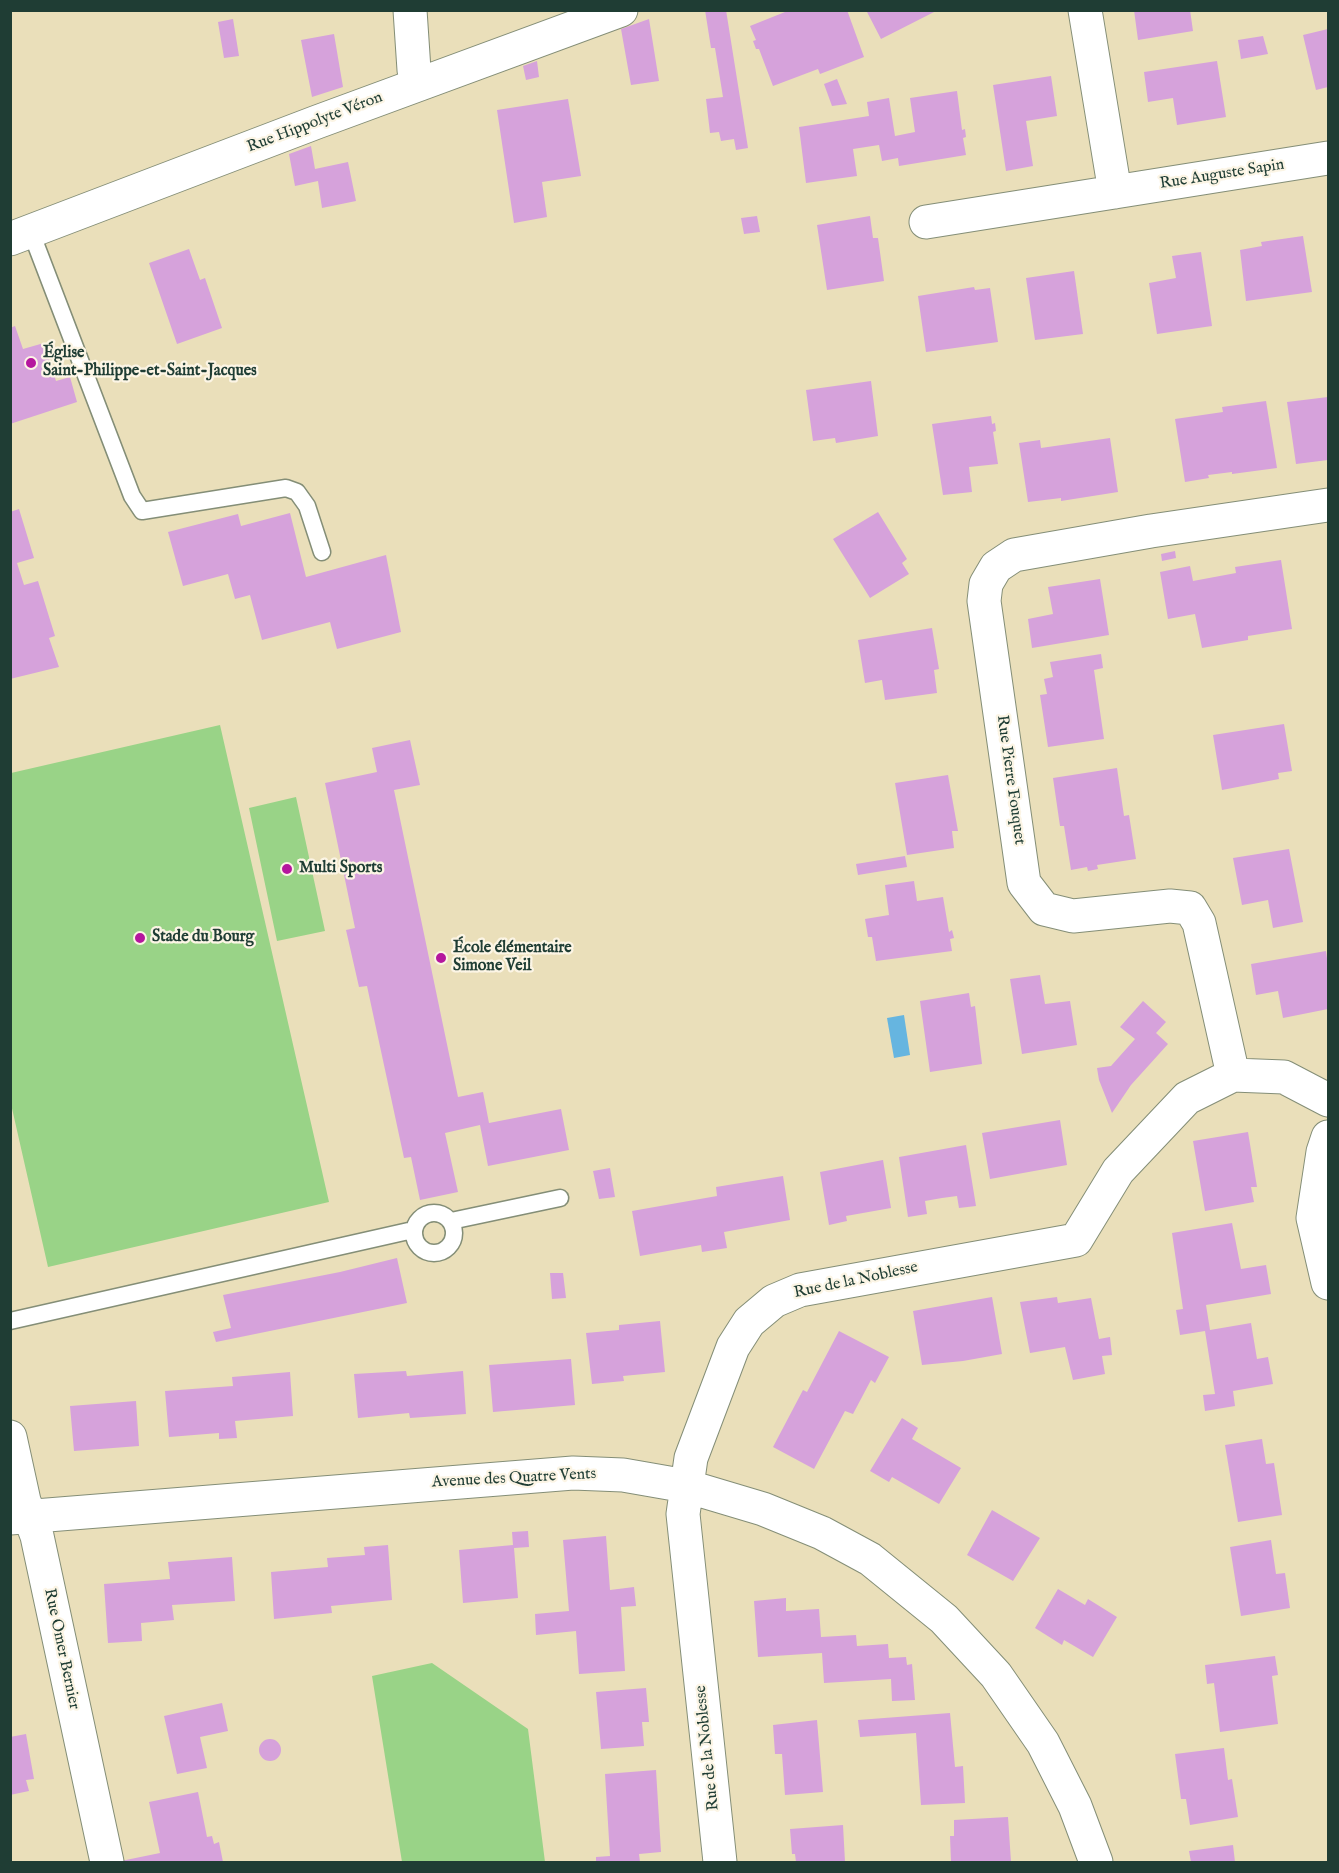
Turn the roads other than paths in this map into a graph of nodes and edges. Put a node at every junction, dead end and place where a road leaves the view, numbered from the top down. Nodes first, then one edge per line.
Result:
1 (410, 10) edge
2 (621, 10) edge
3 (1084, 10) edge
4 (418, 84) junction
5 (1329, 158) edge
6 (1115, 192) junction
7 (926, 222) dead end
8 (21, 235) edge
9 (1329, 505) edge
10 (321, 552) dead end
11 (1233, 1075) junction
12 (1329, 1100) edge
13 (1329, 1137) edge
14 (560, 1198) dead end
15 (451, 1221) junction
16 (414, 1230) junction
17 (1329, 1283) edge
18 (10, 1321) edge
19 (10, 1437) edge
20 (686, 1486) junction
21 (20, 1518) edge
22 (108, 1863) edge
23 (720, 1863) edge
24 (1096, 1863) edge

1 - 4 street
2 - 4 street, Rue Hippolyte Véron
3 - 6 street
4 - 8 street, Rue Hippolyte Véron
5 - 6 street, Rue Auguste Sapin
6 - 7 street, Rue Auguste Sapin
8 - 10 lane
9 - 11 street, Rue Pierre Fouquet
11 - 12 street
11 - 20 street, Rue de la Noblesse
13 - 17 street
14 - 15 lane
15 - 16 lane
15 - 16 lane
16 - 18 lane
19 - 21 street, Rue Omer Bernier
20 - 21 street, Avenue des Quatre Vents
20 - 23 street, Rue de la Noblesse
20 - 24 street, Avenue des Quatre Vents
21 - 22 street, Rue Omer Bernier

